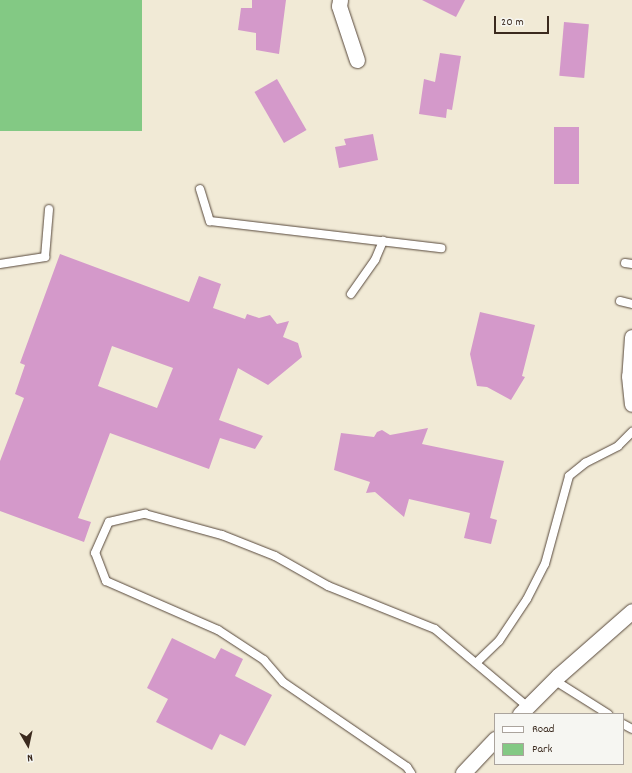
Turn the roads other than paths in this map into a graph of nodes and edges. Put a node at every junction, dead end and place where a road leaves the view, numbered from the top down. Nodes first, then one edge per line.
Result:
1 (340, 0) edge
2 (357, 60) dead end
3 (200, 189) dead end
4 (49, 209) dead end
5 (383, 241) junction
6 (441, 248) dead end
7 (0, 264) edge
8 (351, 294) dead end
9 (620, 301) dead end
10 (632, 304) edge
11 (632, 337) edge
12 (632, 404) edge
13 (632, 432) edge
14 (632, 612) edge
15 (476, 663) junction
16 (554, 680) junction
17 (524, 710) edge
18 (606, 713) edge
19 (494, 740) edge
20 (411, 773) edge
21 (464, 773) edge

1 - 2 street
3 - 5 lane
4 - 7 lane
5 - 6 lane
5 - 8 lane
9 - 10 lane
11 - 12 street
13 - 15 lane
14 - 16 street
15 - 17 lane
15 - 20 lane
16 - 17 street
16 - 18 lane
19 - 21 street

